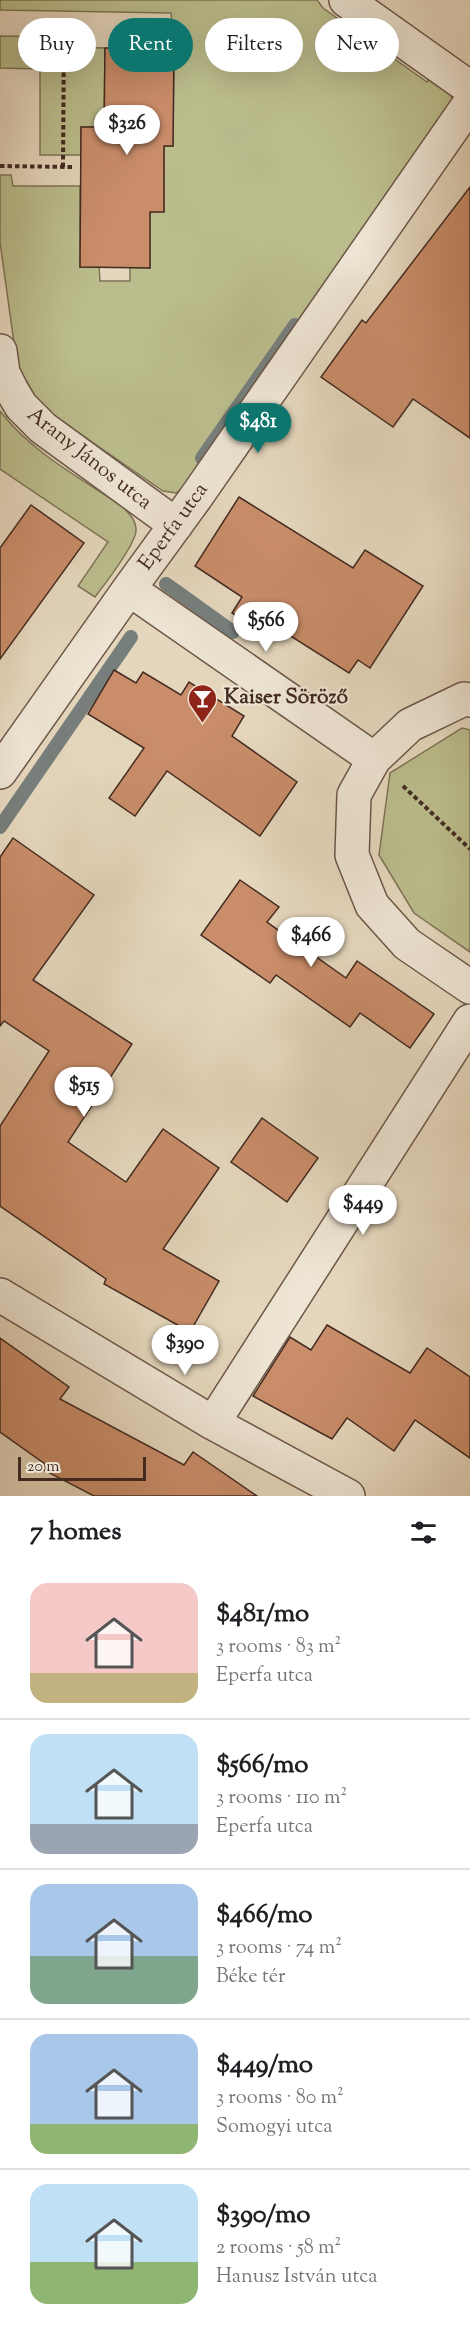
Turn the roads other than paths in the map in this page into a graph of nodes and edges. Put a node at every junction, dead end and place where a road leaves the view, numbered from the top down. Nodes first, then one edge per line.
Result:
1 (346, 0) edge
2 (470, 88) edge
3 (470, 103) edge
4 (1, 366) edge
5 (176, 525) junction
6 (129, 589) junction
7 (470, 700) edge
8 (374, 759) junction
9 (0, 772) edge
10 (470, 987) edge
11 (470, 1021) edge
12 (0, 1295) edge
13 (213, 1423) junction
14 (348, 1496) edge

1 - 2 street
3 - 5 street, Eperfa utca
4 - 5 street, Arany János utca
5 - 6 street, Eperfa utca
6 - 8 street
6 - 9 street, Eperfa utca
7 - 8 street
8 - 10 street
11 - 13 street
12 - 13 street
13 - 14 street

